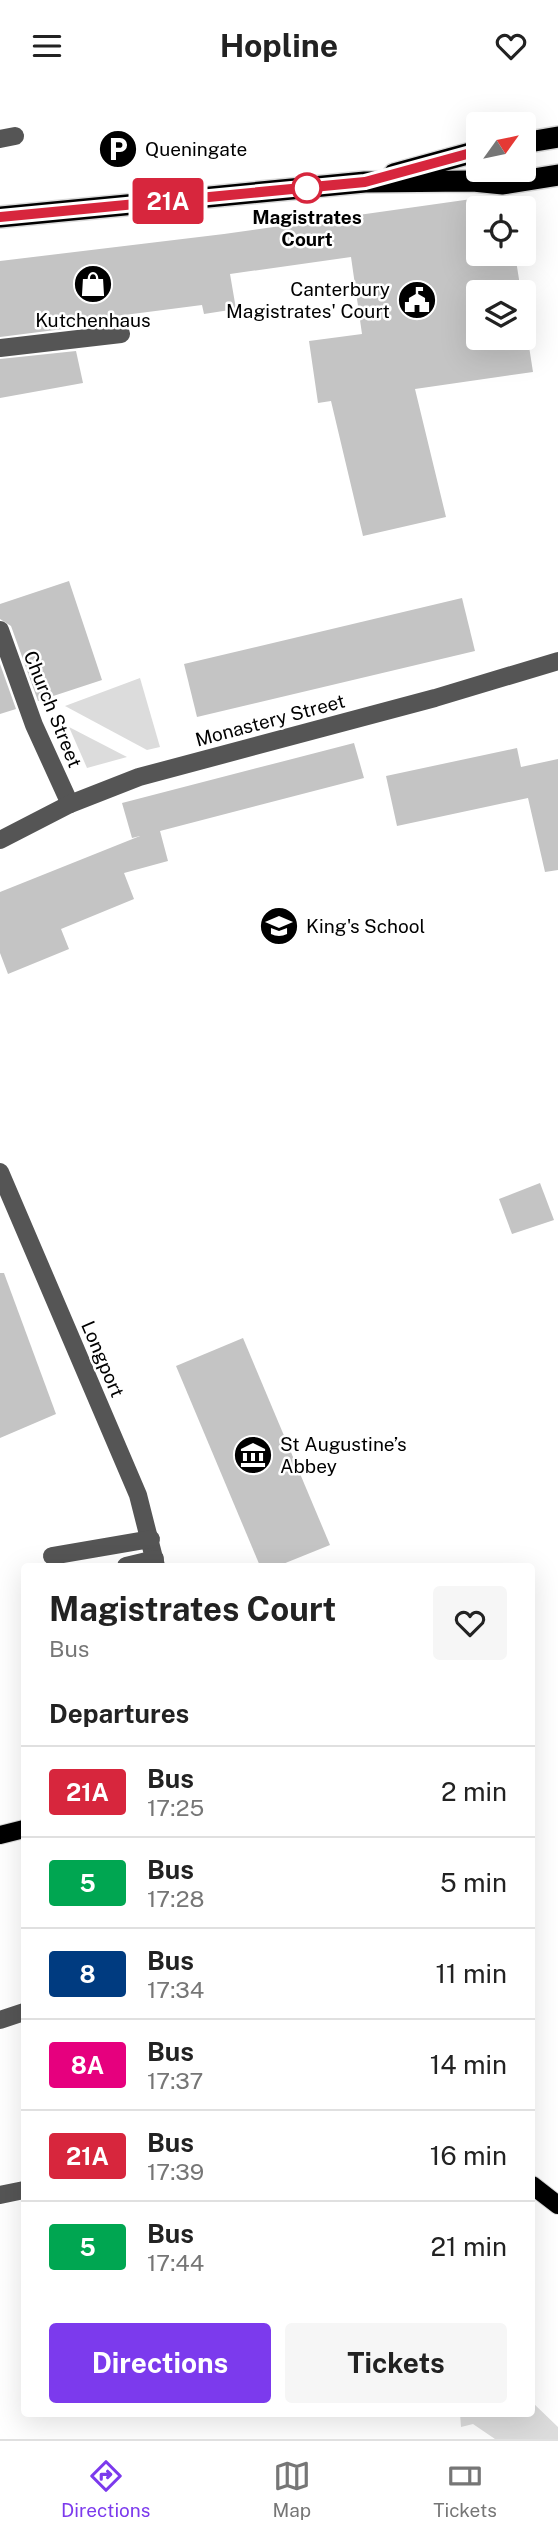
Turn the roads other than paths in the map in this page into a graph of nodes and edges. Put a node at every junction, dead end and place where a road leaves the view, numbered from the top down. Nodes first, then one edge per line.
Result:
1 (558, 137) edge
2 (536, 141) edge
3 (466, 154) edge
4 (558, 175) edge
5 (365, 182) junction
6 (0, 217) edge
7 (121, 334) dead end
8 (0, 348) edge
9 (0, 630) edge
10 (558, 661) edge
11 (70, 804) junction
12 (0, 840) edge
13 (0, 1172) edge
14 (151, 1539) junction
15 (52, 1556) dead end
16 (155, 1562) edge
17 (21, 1830) edge
18 (0, 1835) edge
19 (21, 2013) edge
20 (0, 2020) edge
21 (535, 2187) edge
22 (21, 2191) edge
23 (0, 2195) edge
24 (558, 2205) edge

1 - 2 highway
3 - 5 highway
4 - 5 highway
5 - 6 highway
7 - 8 street
9 - 11 street, Church Street
10 - 11 street, Monastery Street
11 - 12 street, Monastery Street
13 - 14 street, Longport
14 - 15 street
14 - 16 street, Longport
17 - 18 main road
19 - 20 street
21 - 24 main road
22 - 23 street

